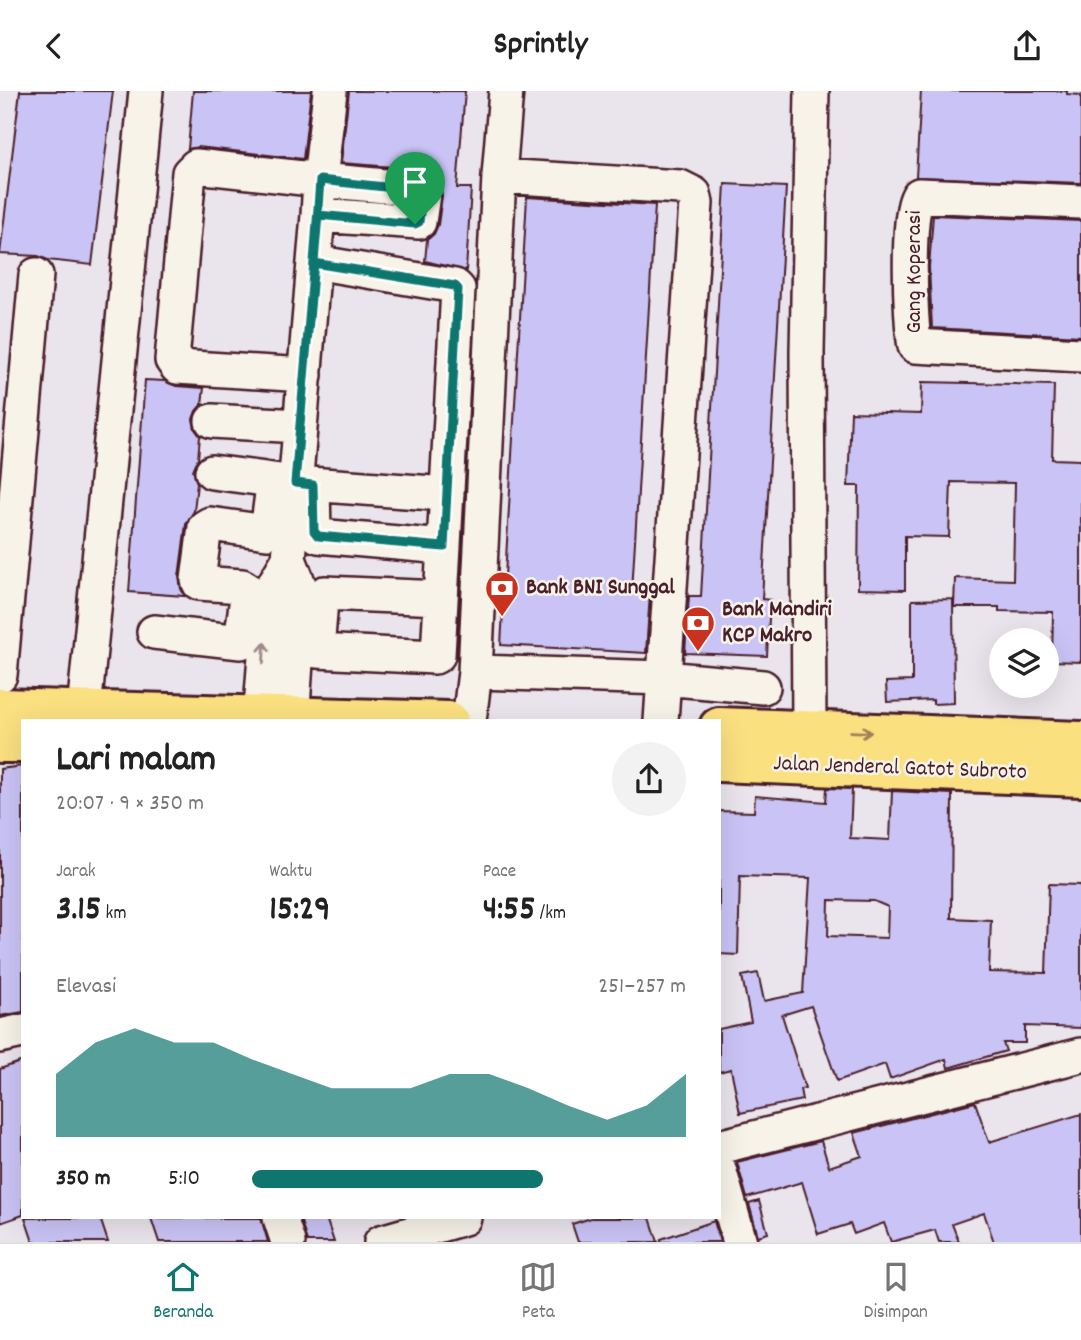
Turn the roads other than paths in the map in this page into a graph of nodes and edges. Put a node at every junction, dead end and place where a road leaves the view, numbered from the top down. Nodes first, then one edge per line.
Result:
1 (146, 91) edge
2 (330, 91) edge
3 (506, 91) edge
4 (812, 91) edge
5 (499, 176) junction
6 (320, 180) junction
7 (1081, 202) edge
8 (318, 215) junction
9 (314, 263) junction
10 (36, 275) dead end
11 (1081, 355) edge
12 (305, 375) junction
13 (212, 421) dead end
14 (300, 426) junction
15 (212, 472) dead end
16 (294, 483) junction
17 (447, 494) junction
18 (444, 547) junction
19 (441, 598) dead end
20 (154, 632) dead end
21 (475, 672) junction
22 (0, 675) edge
23 (664, 678) junction
24 (763, 687) dead end
25 (0, 708) edge
26 (84, 710) junction
27 (276, 719) edge
28 (469, 719) edge
29 (661, 719) edge
30 (721, 727) edge
31 (809, 731) junction
32 (0, 743) edge
33 (21, 743) edge
34 (1079, 759) edge
35 (721, 762) edge
36 (21, 1031) edge
37 (0, 1036) edge
38 (1081, 1055) edge
39 (721, 1146) edge
40 (721, 1176) edge
41 (280, 1219) edge
42 (461, 1219) edge
43 (288, 1242) edge
44 (381, 1242) edge
45 (740, 1242) edge

1 - 26 street
2 - 6 street
3 - 5 street
4 - 31 street
5 - 21 street
5 - 23 street
6 - 8 street
6 - 8 street
6 - 12 street
7 - 11 street, Gang Koperasi
8 - 9 street
9 - 12 street
9 - 17 street
10 - 22 street
12 - 14 street
13 - 14 street
14 - 16 street
15 - 16 street
16 - 17 street
16 - 18 street
16 - 20 street
16 - 27 street
17 - 18 street
18 - 19 street
21 - 23 street
21 - 28 street
23 - 24 street
23 - 29 street
25 - 26 highway
26 - 27 highway
30 - 31 highway, Jalan Jenderal Gatot Subroto
31 -> 34 highway, Jalan Jenderal Gatot Subroto
32 - 33 highway
34 - 35 highway, Jalan Jenderal Gatot Subroto
36 - 37 street
38 - 39 street
40 - 45 street
41 - 43 street
42 - 44 street

